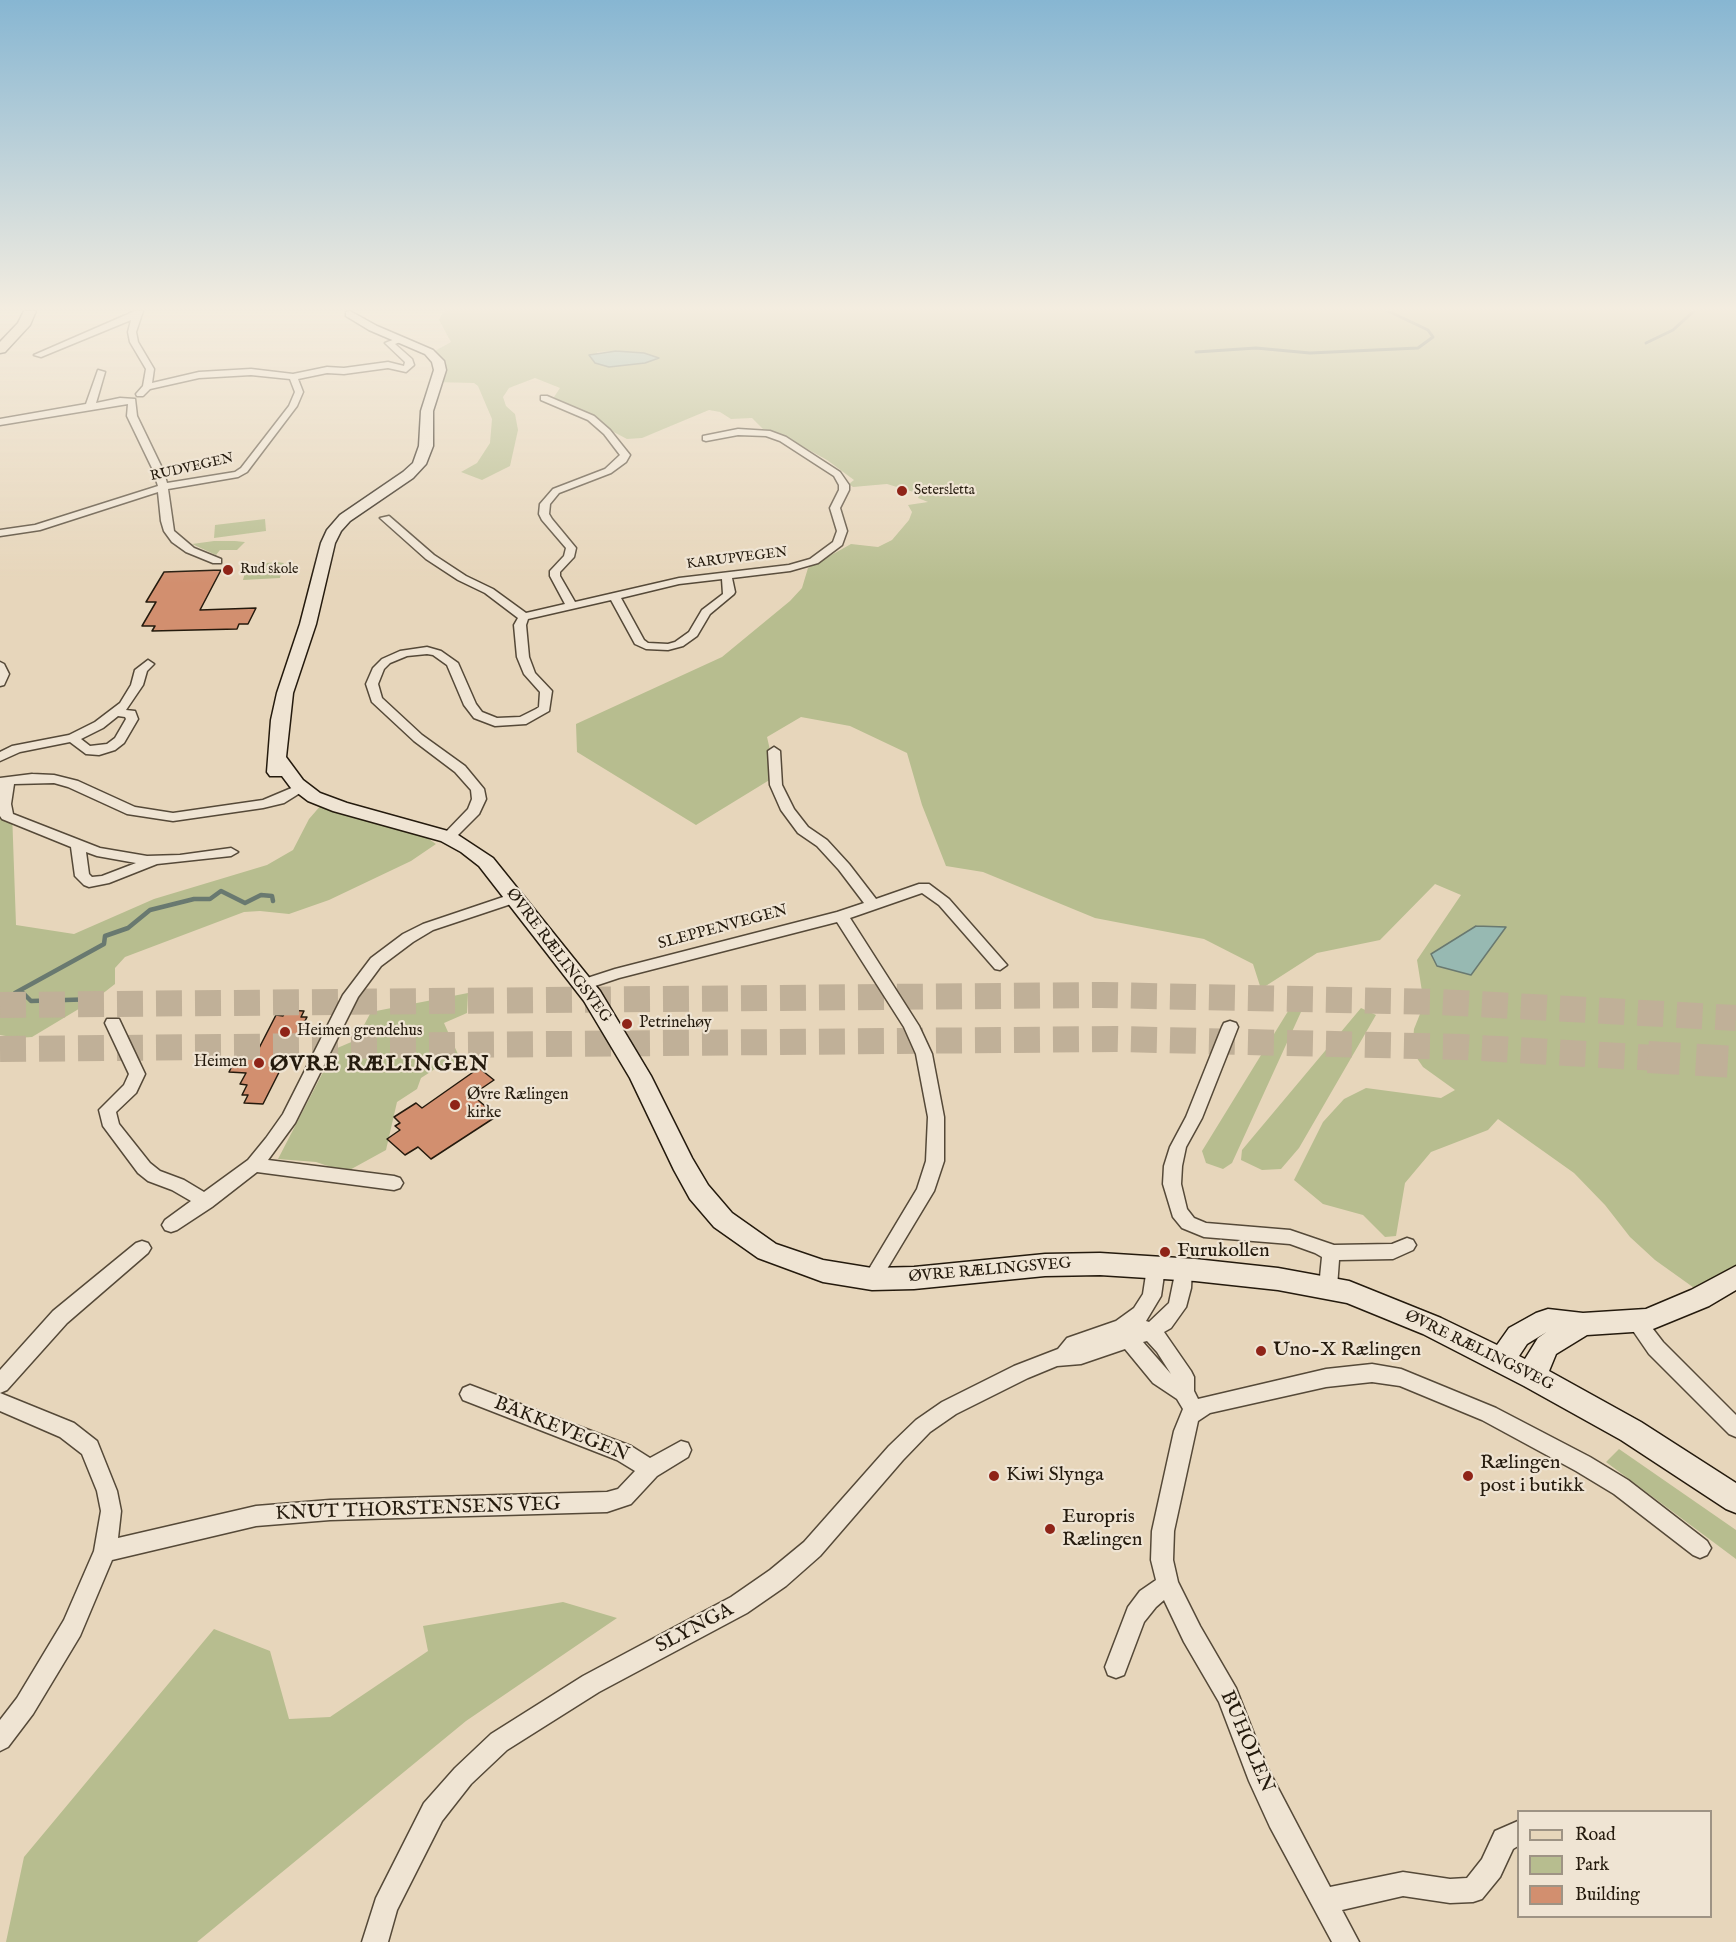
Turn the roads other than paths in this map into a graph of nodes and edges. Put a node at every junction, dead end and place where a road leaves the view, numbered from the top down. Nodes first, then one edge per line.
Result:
1 (132, 401) edge
2 (91, 402) edge
3 (127, 402) edge
4 (295, 402) edge
5 (430, 402) edge
6 (553, 402) edge
7 (90, 406) junction
8 (0, 422) edge
9 (706, 438) dead end
10 (163, 487) junction
11 (385, 518) dead end
12 (3, 534) edge
13 (0, 546) edge
14 (217, 561) dead end
15 (726, 575) junction
16 (614, 595) junction
17 (572, 604) junction
18 (524, 617) junction
19 (148, 664) dead end
20 (0, 666) edge
21 (0, 682) edge
22 (0, 688) edge
23 (1, 695) edge
24 (117, 712) junction
25 (73, 738) junction
26 (774, 751) dead end
27 (0, 757) edge
28 (4, 781) edge
29 (292, 791) junction
30 (448, 837) junction
31 (78, 846) junction
32 (231, 852) dead end
33 (156, 860) junction
34 (515, 898) junction
35 (873, 905) junction
36 (841, 916) junction
37 (1000, 965) dead end
38 (583, 985) junction
39 (113, 1023) dead end
40 (1230, 1027) dead end
41 (254, 1164) junction
42 (394, 1183) dead end
43 (206, 1202) junction
44 (171, 1225) dead end
45 (1407, 1245) dead end
46 (142, 1248) dead end
47 (1331, 1253) junction
48 (1156, 1268) junction
49 (1183, 1269) junction
50 (1736, 1277) edge
51 (872, 1279) junction
52 (1328, 1287) junction
53 (1636, 1322) junction
54 (1583, 1324) junction
55 (1151, 1331) junction
56 (1130, 1332) junction
57 (1502, 1360) junction
58 (1534, 1377) junction
59 (0, 1384) edge
60 (470, 1394) dead end
61 (0, 1402) edge
62 (1189, 1402) junction
63 (1736, 1428) edge
64 (681, 1450) dead end
65 (651, 1469) junction
66 (1736, 1499) edge
67 (1700, 1548) dead end
68 (105, 1551) junction
69 (1168, 1584) junction
70 (1116, 1666) dead end
71 (0, 1740) edge
72 (1517, 1834) edge
73 (1324, 1901) junction
74 (375, 1942) edge
75 (1346, 1942) edge

1 - 10 street
2 - 7 street
3 - 7 street
4 - 10 street, RUDVEGEN
5 - 29 main road
6 - 17 street
7 - 8 street
9 - 15 street, KARUPVEGEN
10 - 12 street, RUDVEGEN
10 - 14 street
11 - 18 street
12 - 13 street
15 - 16 street, KARUPVEGEN
15 - 16 street
16 - 17 street, KARUPVEGEN
17 - 18 street, KARUPVEGEN
18 - 30 street
19 - 24 street
20 - 21 street
22 - 23 street
24 - 25 street
24 - 25 street
25 - 27 street
26 - 35 street
28 - 29 street
28 - 31 street
29 - 30 main road, ØVRE RÆLINGSVEG
30 - 34 main road, ØVRE RÆLINGSVEG
31 - 33 street
31 - 33 street
32 - 33 street
34 - 38 main road, ØVRE RÆLINGSVEG
34 - 41 street
35 - 36 street, SLEPPENVEGEN
35 - 37 street, SLEPPENVEGEN
36 - 38 street, SLEPPENVEGEN
36 - 51 street
38 - 51 main road, ØVRE RÆLINGSVEG
39 - 43 street
40 - 47 street
41 - 42 street
41 - 43 street
43 - 44 street
45 - 47 street
46 - 59 street
47 - 52 street
48 - 49 main road, ØVRE RÆLINGSVEG
48 - 51 main road, ØVRE RÆLINGSVEG
48 - 56 street
49 - 52 main road, ØVRE RÆLINGSVEG
49 - 55 street
50 - 53 main road
52 - 57 main road, ØVRE RÆLINGSVEG
53 - 54 main road
53 - 63 street
54 - 57 main road
54 - 58 main road
55 - 56 street
55 - 62 street
56 - 62 street
56 - 74 street, SLYNGA
57 - 58 main road, ØVRE RÆLINGSVEG
58 - 66 main road, ØVRE RÆLINGSVEG
60 - 65 street, BAKKEVEGEN
61 - 68 street
62 - 67 street
62 - 69 street, BUHOLEN
64 - 65 street, KNUT THORSTENSENS VEG
65 - 68 street, KNUT THORSTENSENS VEG
68 - 71 street
69 - 70 street
69 - 73 street, BUHOLEN
72 - 73 street
73 - 75 street, BUHOLEN

